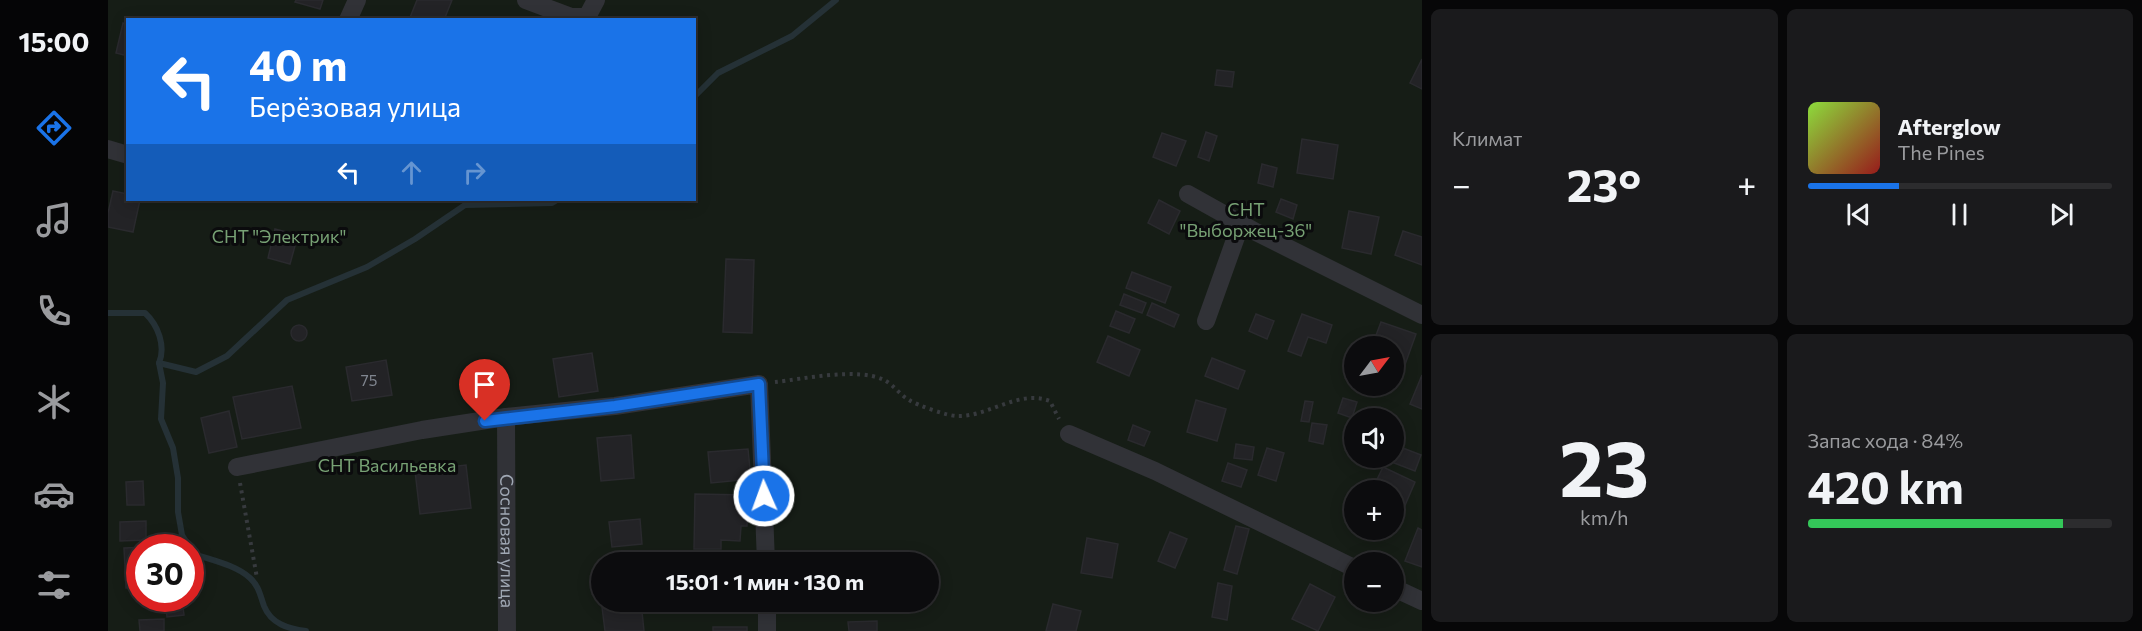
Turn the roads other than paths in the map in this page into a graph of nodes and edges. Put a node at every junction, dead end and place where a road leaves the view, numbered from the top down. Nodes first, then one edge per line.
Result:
1 (357, 0) edge
2 (526, 0) edge
3 (596, 0) edge
4 (349, 18) edge
5 (571, 18) edge
6 (108, 149) edge
7 (126, 154) edge
8 (1188, 194) dead end
9 (1241, 223) junction
10 (1422, 315) edge
11 (1206, 321) dead end
12 (506, 417) junction
13 (1069, 434) road end
14 (237, 467) road end
15 (766, 552) edge
16 (1344, 563) edge
17 (1404, 593) edge
18 (1422, 602) edge
19 (767, 612) edge
20 (507, 631) edge
21 (767, 631) edge

1 - 4 street
2 - 5 street
3 - 5 street
6 - 7 street
8 - 9 street
9 - 10 street
9 - 11 street
12 - 14 street
12 - 15 street
12 - 20 street, Сосновая улица
13 - 16 street
17 - 18 street
19 - 21 street

